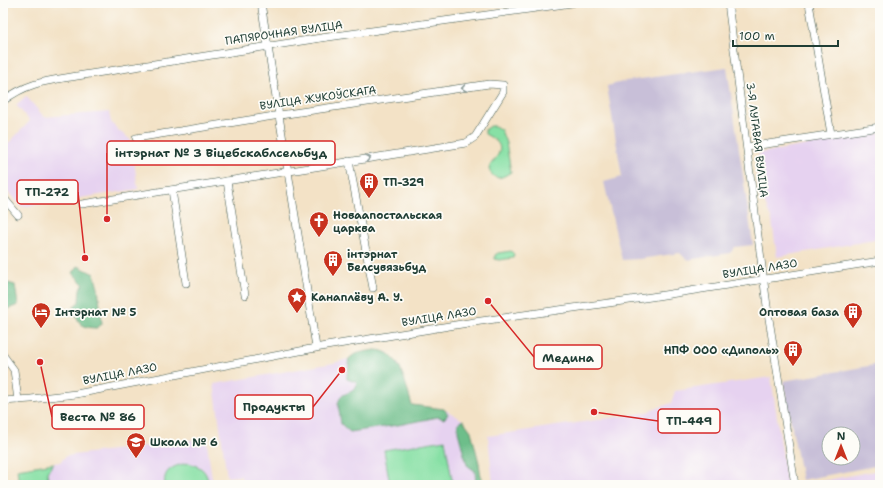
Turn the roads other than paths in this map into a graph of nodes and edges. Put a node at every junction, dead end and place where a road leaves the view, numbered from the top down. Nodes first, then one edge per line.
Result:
1 (261, 3) edge
2 (572, 3) edge
3 (728, 3) edge
4 (809, 3) edge
5 (268, 46) junction
6 (3, 101) edge
7 (280, 114) junction
8 (880, 127) edge
9 (831, 134) junction
10 (136, 138) dead end
11 (747, 147) junction
12 (349, 161) junction
13 (288, 171) junction
14 (227, 181) junction
15 (172, 190) junction
16 (3, 198) edge
17 (82, 204) dead end
18 (18, 214) dead end
19 (880, 261) edge
20 (764, 280) junction
21 (186, 283) dead end
22 (373, 288) dead end
23 (245, 295) dead end
24 (316, 347) junction
25 (3, 355) edge
26 (18, 400) junction
27 (3, 401) edge
28 (795, 485) edge

1 - 5 street
2 - 5 street, ПАПЯРОЧНАЯ ВУЛІЦА
3 - 11 street, 3-Я ЛУГАВАЯ ВУЛІЦА
4 - 9 street
5 - 6 street, ПАПЯРОЧНАЯ ВУЛІЦА
5 - 7 street
7 - 10 street, ВУЛІЦА ЖУКОЎСКАГА
12 -> 7 street, ВУЛІЦА ЖУКОЎСКАГА
7 - 13 street
8 - 9 street
9 - 11 street
11 - 20 street, 3-Я ЛУГАВАЯ ВУЛІЦА
12 - 13 street
12 - 22 street
13 - 14 street
13 - 24 street
14 - 15 street
14 - 23 street
15 - 17 street
15 - 21 street
16 - 18 street
19 - 20 street, ВУЛІЦА ЛАЗО
20 - 24 street, ВУЛІЦА ЛАЗО
20 - 28 street, 3-Я ЛУГАВАЯ ВУЛІЦА
24 - 26 street, ВУЛІЦА ЛАЗО
25 - 26 street
26 - 27 street, ВУЛІЦА ЛАЗО

